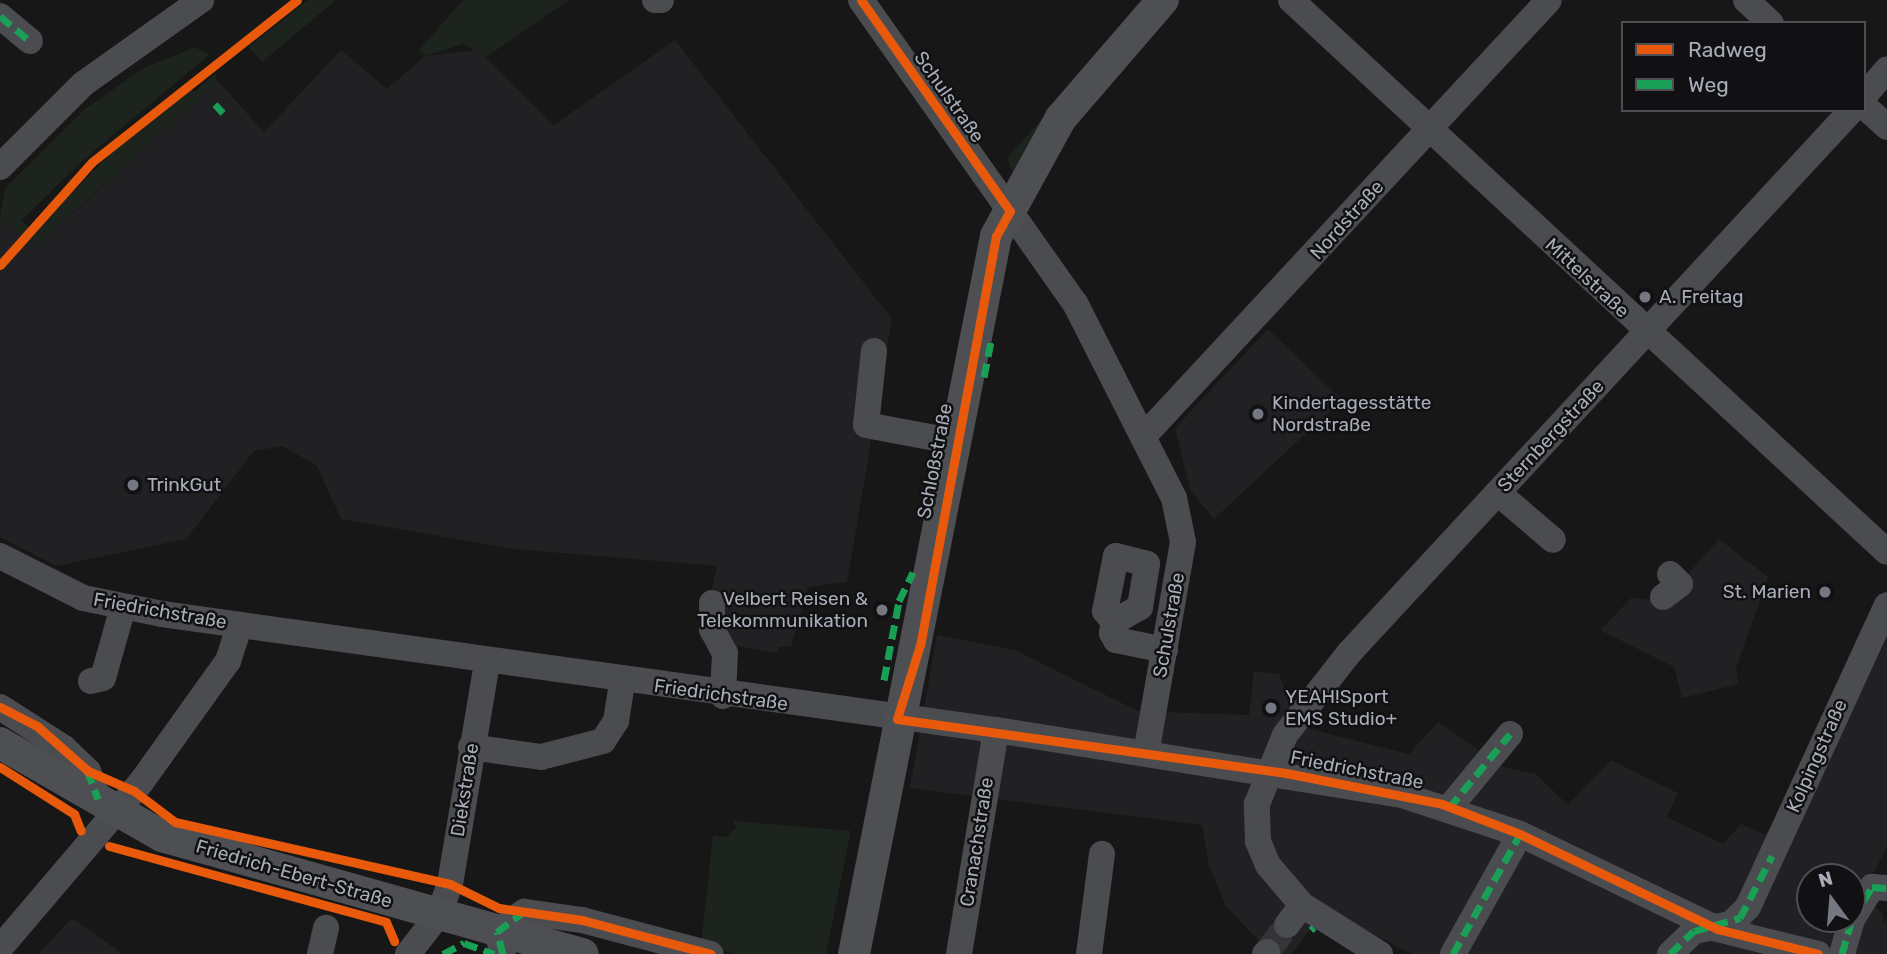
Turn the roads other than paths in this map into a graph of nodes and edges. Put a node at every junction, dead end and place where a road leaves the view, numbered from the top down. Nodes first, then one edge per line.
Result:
1 (201, 0) edge
2 (655, 0) edge
3 (661, 0) edge
4 (861, 0) edge
5 (1163, 0) edge
6 (1291, 0) edge
7 (1549, 0) edge
8 (1746, 0) edge
9 (0, 16) edge
10 (1769, 21) edge
11 (30, 41) dead end
12 (1887, 70) edge
13 (1866, 94) edge
14 (1866, 108) edge
15 (1850, 112) edge
16 (1887, 127) edge
17 (1429, 131) junction
18 (0, 167) edge
19 (1010, 211) junction
20 (1647, 333) junction
21 (874, 351) dead end
22 (1143, 436) junction
23 (956, 442) junction
24 (1498, 493) junction
25 (1553, 540) dead end
26 (1887, 551) edge
27 (0, 556) edge
28 (712, 603) dead end
29 (1887, 605) edge
30 (122, 607) junction
31 (240, 625) junction
32 (1113, 628) dead end
33 (1166, 644) junction
34 (487, 664) junction
35 (91, 681) dead end
36 (622, 682) junction
37 (723, 696) junction
38 (11, 707) edge
39 (897, 719) junction
40 (996, 730) junction
41 (1510, 734) dead end
42 (0, 743) edge
43 (471, 747) junction
44 (1146, 754) junction
45 (1267, 773) junction
46 (107, 806) junction
47 (1449, 808) junction
48 (1520, 834) junction
49 (1102, 854) dead end
50 (1887, 888) edge
51 (1866, 897) edge
52 (439, 914) junction
53 (1717, 929) junction
54 (1848, 933) edge
55 (500, 943) edge
56 (0, 948) edge
57 (1799, 952) edge
58 (408, 954) edge
59 (583, 954) edge
60 (711, 954) edge
61 (854, 954) edge
62 (959, 954) edge
63 (1089, 954) edge
64 (1380, 954) edge
65 (1453, 954) edge
66 (1670, 954) edge
67 (1842, 954) edge

1 - 18 street
2 - 3 street
4 - 19 street, Schulstraße
5 - 19 main road, Schloßstraße
6 - 17 street, Mittelstraße
7 - 17 street, Nordstraße
8 - 10 street
9 - 11 street
12 - 13 street
14 - 16 street
15 - 20 street, Sternbergstraße
17 - 20 street, Mittelstraße
17 - 22 street, Nordstraße
19 - 22 street, Schulstraße
19 - 23 main road, Schloßstraße
20 - 24 street, Sternbergstraße
20 - 26 street, Mittelstraße
21 - 23 street
22 - 33 street, Schulstraße
23 - 39 main road, Schloßstraße
24 - 25 street
24 - 45 street, Sternbergstraße
27 - 30 street, Friedrichstraße
28 - 37 street
29 - 53 street, Kolpingstraße
30 - 31 street, Friedrichstraße
30 - 35 street
31 - 34 street, Friedrichstraße
31 - 46 street
32 - 33 street
33 - 44 street, Schulstraße
34 - 36 street, Friedrichstraße
34 - 43 street, Diekstraße
36 - 37 street, Friedrichstraße
36 - 43 street
37 - 39 street, Friedrichstraße
38 - 46 street
39 - 40 street, Friedrichstraße
39 - 61 main road, Schloßstraße
40 - 44 street, Friedrichstraße
40 - 62 street, Cranachstraße
41 - 47 street
42 - 46 main road, Friedrich-Ebert-Straße
43 - 52 street, Diekstraße
44 - 45 street, Friedrichstraße
45 - 47 street, Friedrichstraße
45 - 64 street, Sternbergstraße
46 - 52 main road, Friedrich-Ebert-Straße
46 - 56 street
47 - 48 street, Friedrichstraße
48 - 53 street, Friedrichstraße
48 - 65 street
49 - 63 street
50 - 51 street
52 - 55 main road, Friedrich-Ebert-Straße
52 - 58 street
53 - 57 street, Friedrichstraße
53 - 66 street
54 - 67 street
55 - 59 main road, Friedrich-Ebert-Straße
55 - 60 street

